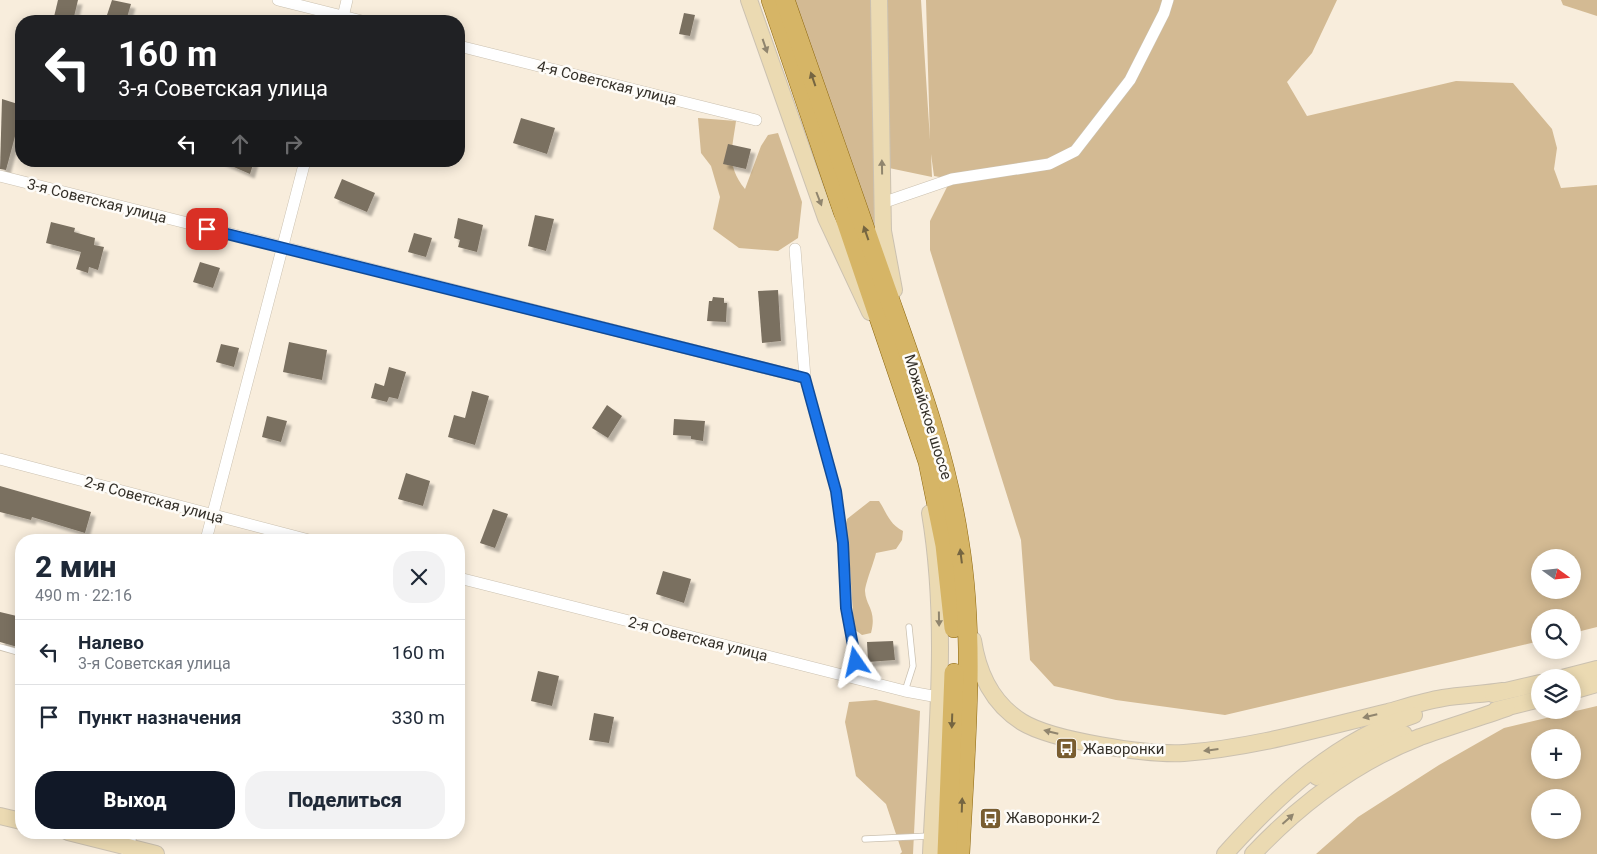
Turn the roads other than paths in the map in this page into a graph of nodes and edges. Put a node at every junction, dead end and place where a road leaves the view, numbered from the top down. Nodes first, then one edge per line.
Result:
1 (278, 0) edge
2 (347, 0) edge
3 (749, 0) edge
4 (771, 0) edge
5 (785, 0) edge
6 (880, 0) edge
7 (1168, 0) edge
8 (329, 15) edge
9 (343, 15) edge
10 (465, 47) edge
11 (756, 120) dead end
12 (303, 167) edge
13 (0, 176) edge
14 (882, 203) junction
15 (282, 248) junction
16 (795, 249) dead end
17 (906, 371) junction
18 (805, 378) junction
19 (913, 414) junction
20 (0, 459) edge
21 (212, 516) junction
22 (208, 534) edge
23 (285, 534) edge
24 (964, 577) junction
25 (465, 580) edge
26 (909, 627) dead end
27 (0, 647) edge
28 (15, 651) edge
29 (1597, 669) edge
30 (1581, 673) edge
31 (859, 680) junction
32 (1597, 684) edge
33 (1531, 685) edge
34 (1581, 688) edge
35 (905, 691) junction
36 (1504, 691) junction
37 (938, 697) junction
38 (1531, 701) edge
39 (1507, 708) junction
40 (1278, 800) junction
41 (0, 816) edge
42 (15, 820) edge
43 (932, 836) junction
44 (101, 839) edge
45 (865, 839) dead end
46 (129, 845) edge
47 (156, 854) edge
48 (931, 854) edge
49 (946, 854) edge
50 (960, 854) edge
51 (1226, 854) edge
52 (1253, 854) edge

1 - 8 street
2 - 9 street
3 -> 17 main road
4 - 17 main road, Можайское шоссе
17 -> 5 main road, Можайское шоссе
14 -> 6 main road
7 - 14 street
10 - 11 street, 4-я Советская улица
12 - 15 street
13 - 15 street, 3-я Советская улица
14 - 17 main road
15 - 18 street, 3-я Советская улица
15 - 21 street
16 - 18 street
17 - 19 main road, Можайское шоссе
24 -> 17 main road, Можайское шоссе
18 - 31 lane
19 -> 37 main road
19 -> 49 main road, Можайское шоссе
20 - 21 street, 2-я Советская улица
21 - 22 street
21 - 23 street, 2-я Советская улица
36 -> 24 main road
50 -> 24 main road, Можайское шоссе
25 - 31 street, 2-я Советская улица
26 - 35 lane
27 - 28 lane
29 - 30 main road
31 - 35 street, 2-я Советская улица
32 - 34 main road
33 - 36 main road
35 - 37 street, 2-я Советская улица
36 - 40 main road
37 - 43 main road
38 - 39 main road
39 - 40 main road
52 -> 39 main road
40 - 51 main road
41 - 42 main road
43 - 45 lane
43 - 48 main road
44 - 46 main road
46 - 47 main road

